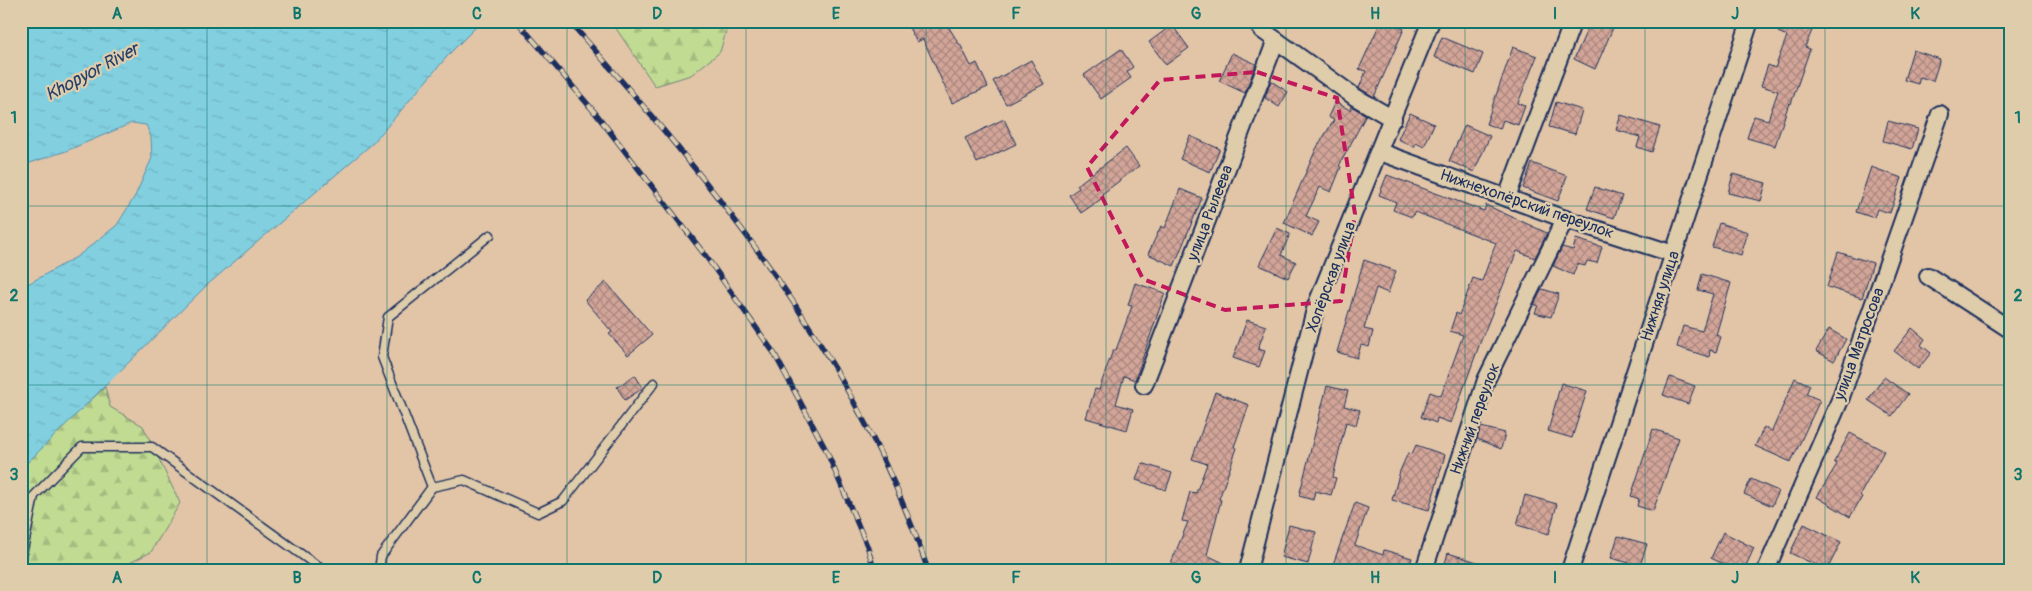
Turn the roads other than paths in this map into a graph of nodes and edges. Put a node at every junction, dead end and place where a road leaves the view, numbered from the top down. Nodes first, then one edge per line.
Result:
1 (1256, 21) edge
2 (1431, 21) edge
3 (1574, 21) edge
4 (1750, 21) edge
5 (1276, 40) junction
6 (1940, 114) dead end
7 (1393, 119) junction
8 (1380, 152) junction
9 (1507, 197) junction
10 (1565, 219) junction
11 (490, 235) dead end
12 (1674, 254) junction
13 (1928, 276) dead end
14 (2011, 330) edge
15 (654, 383) dead end
16 (1144, 385) dead end
17 (432, 487) junction
18 (21, 560) edge
19 (323, 570) edge
20 (378, 570) edge
21 (1248, 570) edge
22 (1424, 570) edge
23 (1570, 570) edge
24 (1766, 570) edge

1 - 5 street
2 - 7 street, Хопёрская улица
3 - 9 street
4 - 12 street, Нижняя улица
5 - 7 street
5 - 16 street, улица Рылеева
6 - 24 street, улица Матросова
7 - 8 street, Хопёрская улица
8 - 9 street, Нижнехопёрский переулок
8 - 21 street, Хопёрская улица
9 - 10 street, Нижнехопёрский переулок
10 - 12 street, Нижнехопёрский переулок
10 - 22 street, Нижний переулок
11 - 17 lane
12 - 23 street, Нижняя улица
13 - 14 street
15 - 17 lane
17 - 20 lane
18 - 19 lane

